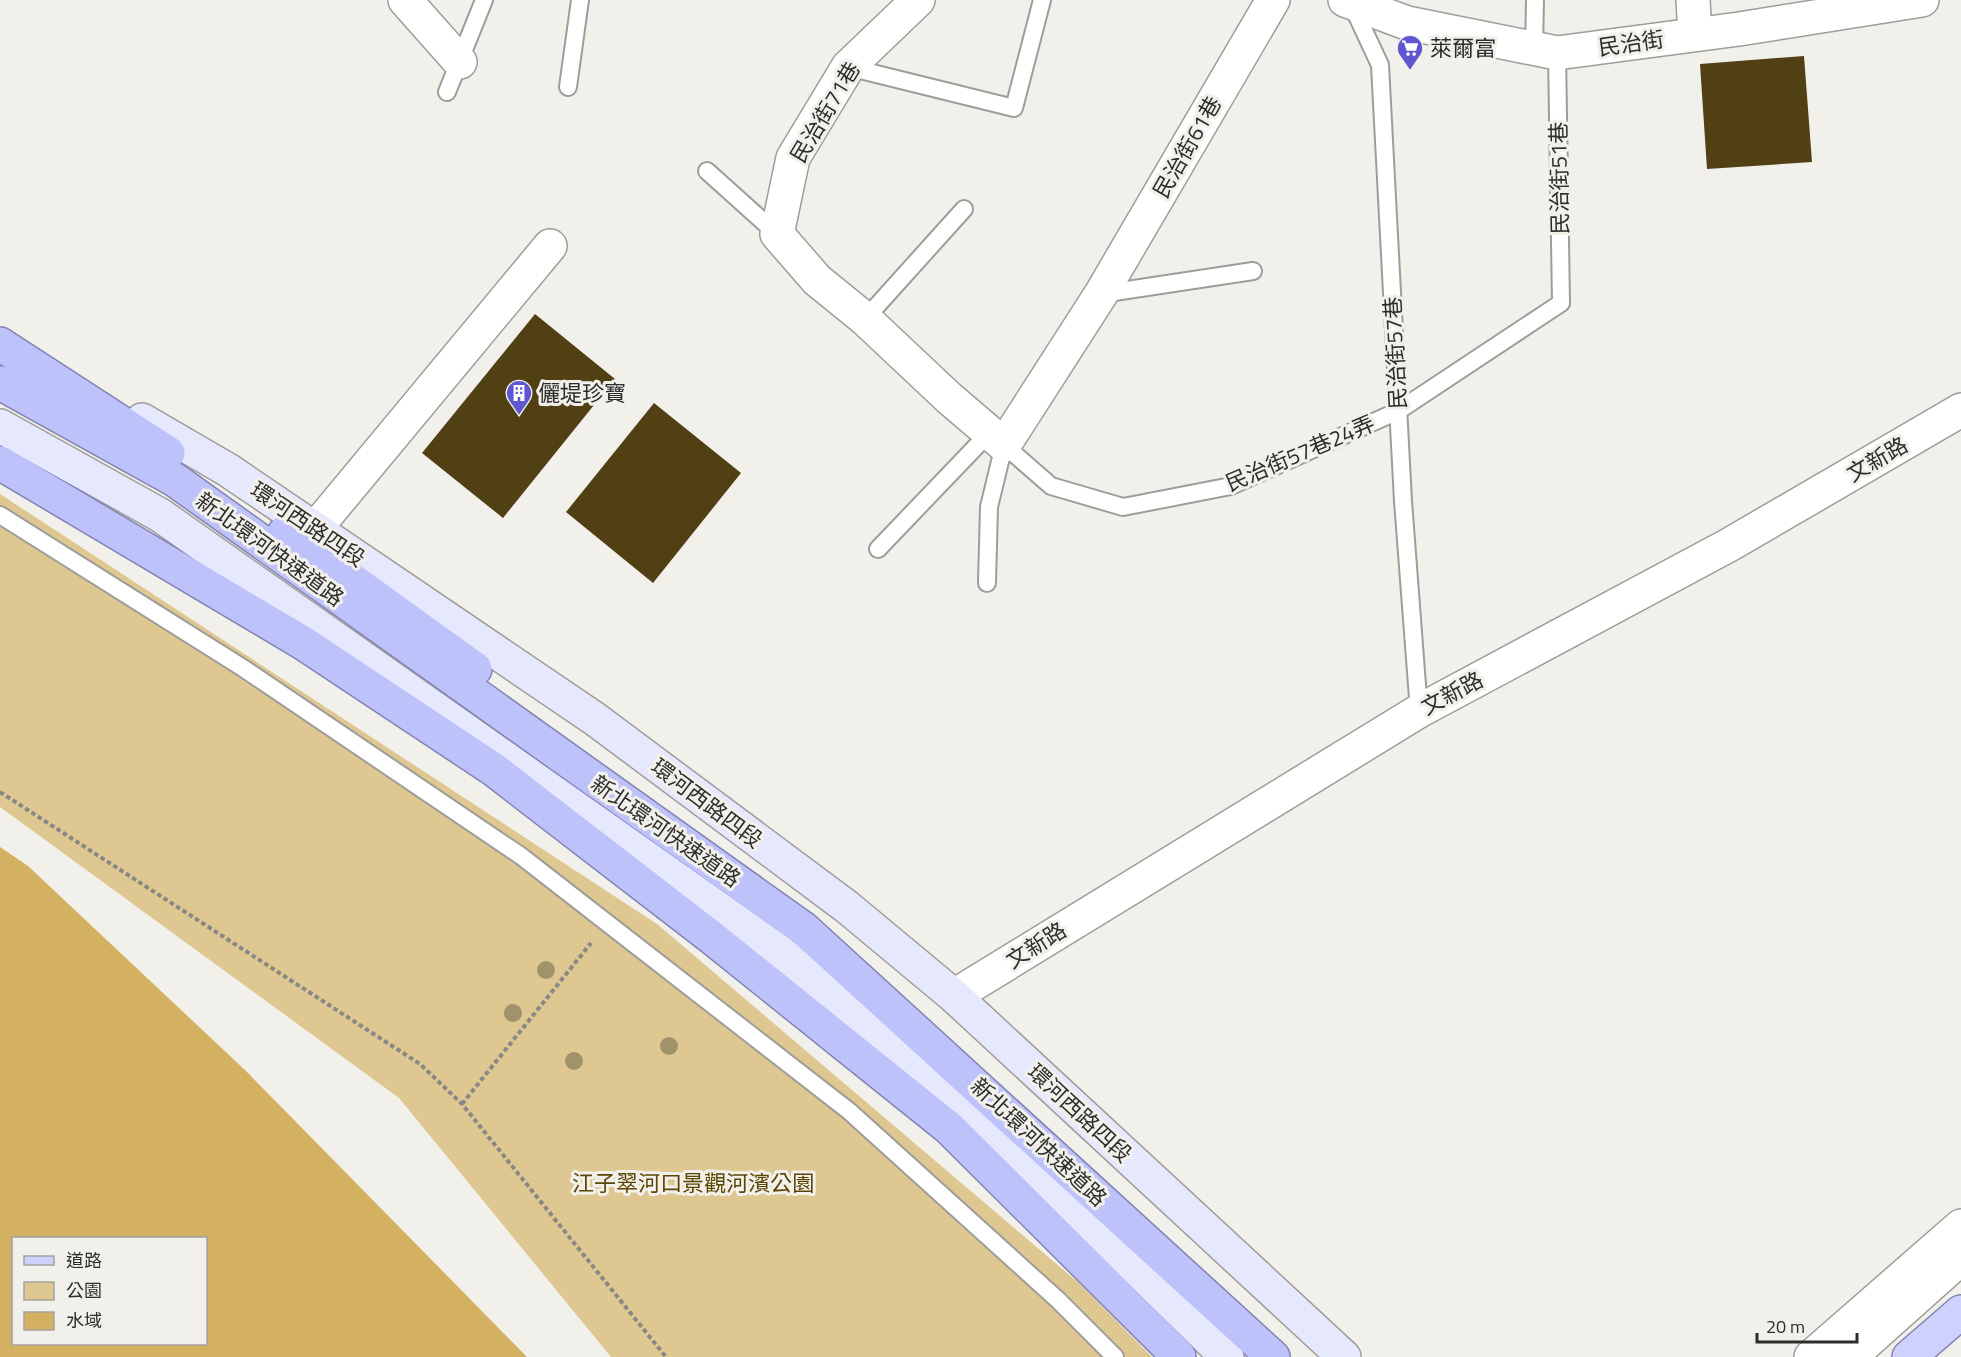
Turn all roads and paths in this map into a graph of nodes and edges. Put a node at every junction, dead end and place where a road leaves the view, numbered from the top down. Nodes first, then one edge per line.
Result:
1 (405, 0) edge
2 (484, 0) edge
3 (580, 0) edge
4 (918, 0) edge
5 (1042, 0) edge
6 (1273, 0) edge
7 (1348, 0) edge
8 (1535, 0) edge
9 (1694, 0) edge
10 (1922, 0) edge
11 (1695, 34) junction
12 (1545, 50) junction
13 (460, 62) junction
14 (848, 67) junction
15 (568, 87) dead end
16 (447, 92) dead end
17 (707, 171) dead end
18 (964, 208) dead end
19 (777, 234) junction
20 (550, 246) dead end
21 (1253, 271) dead end
22 (1101, 294) junction
23 (1561, 303) joint
24 (865, 320) junction
25 (0, 339) edge
26 (0, 344) edge
27 (0, 383) edge
28 (1961, 410) edge
29 (1398, 411) junction
30 (0, 426) edge
31 (997, 439) junction
32 (0, 463) edge
33 (0, 515) edge
34 (315, 529) junction
35 (878, 549) dead end
36 (987, 583) dead end
37 (1419, 711) junction
38 (0, 792) edge
39 (663, 830) junction
40 (608, 923) junction
41 (954, 996) junction
42 (462, 1104) junction
43 (1961, 1226) edge
44 (1961, 1258) edge
45 (1961, 1312) edge
46 (666, 1357) edge
47 (1115, 1357) edge
48 (1179, 1357) edge
49 (1227, 1357) edge
50 (1273, 1357) edge
51 (1344, 1357) edge
52 (1811, 1357) edge
53 (1850, 1357) edge
54 (1909, 1357) edge

1 - 13 street
2 - 13 lane
3 - 15 lane
4 - 14 street, 民治街71巷
5 - 14 lane
6 - 22 street, 民治街61巷
7 - 12 street, 民治街
7 - 29 lane, 民治街57巷
8 - 12 lane, 民治街51巷
9 - 11 street
10 - 11 street, 民治街
11 - 12 street, 民治街
12 - 23 lane, 民治街51巷
13 - 16 lane
14 - 19 street, 民治街71巷
17 - 19 lane
18 - 24 lane
19 - 24 street
20 - 34 street
21 - 22 lane
22 - 31 street, 民治街61巷
23 - 29 lane, 民治街57巷24弄
24 - 31 street
25 - 34 main road, 環河西路四段
26 - 39 highway
27 - 39 highway, 新北環河快速道路
28 - 37 street, 文新路
29 - 31 lane, 民治街57巷24弄
29 - 37 lane, 民治街57巷
30 - 49 main road
31 - 35 lane
31 - 36 lane, 民治街61巷
32 - 48 highway
33 - 40 lane
34 - 41 main road, 環河西路四段
37 - 41 street, 文新路
38 - 42 path
39 - 50 highway, 新北環河快速道路
40 - 42 path
40 - 47 lane
41 - 51 main road, 環河西路四段
42 - 46 path
43 - 52 street
44 - 53 street
45 - 54 main road

